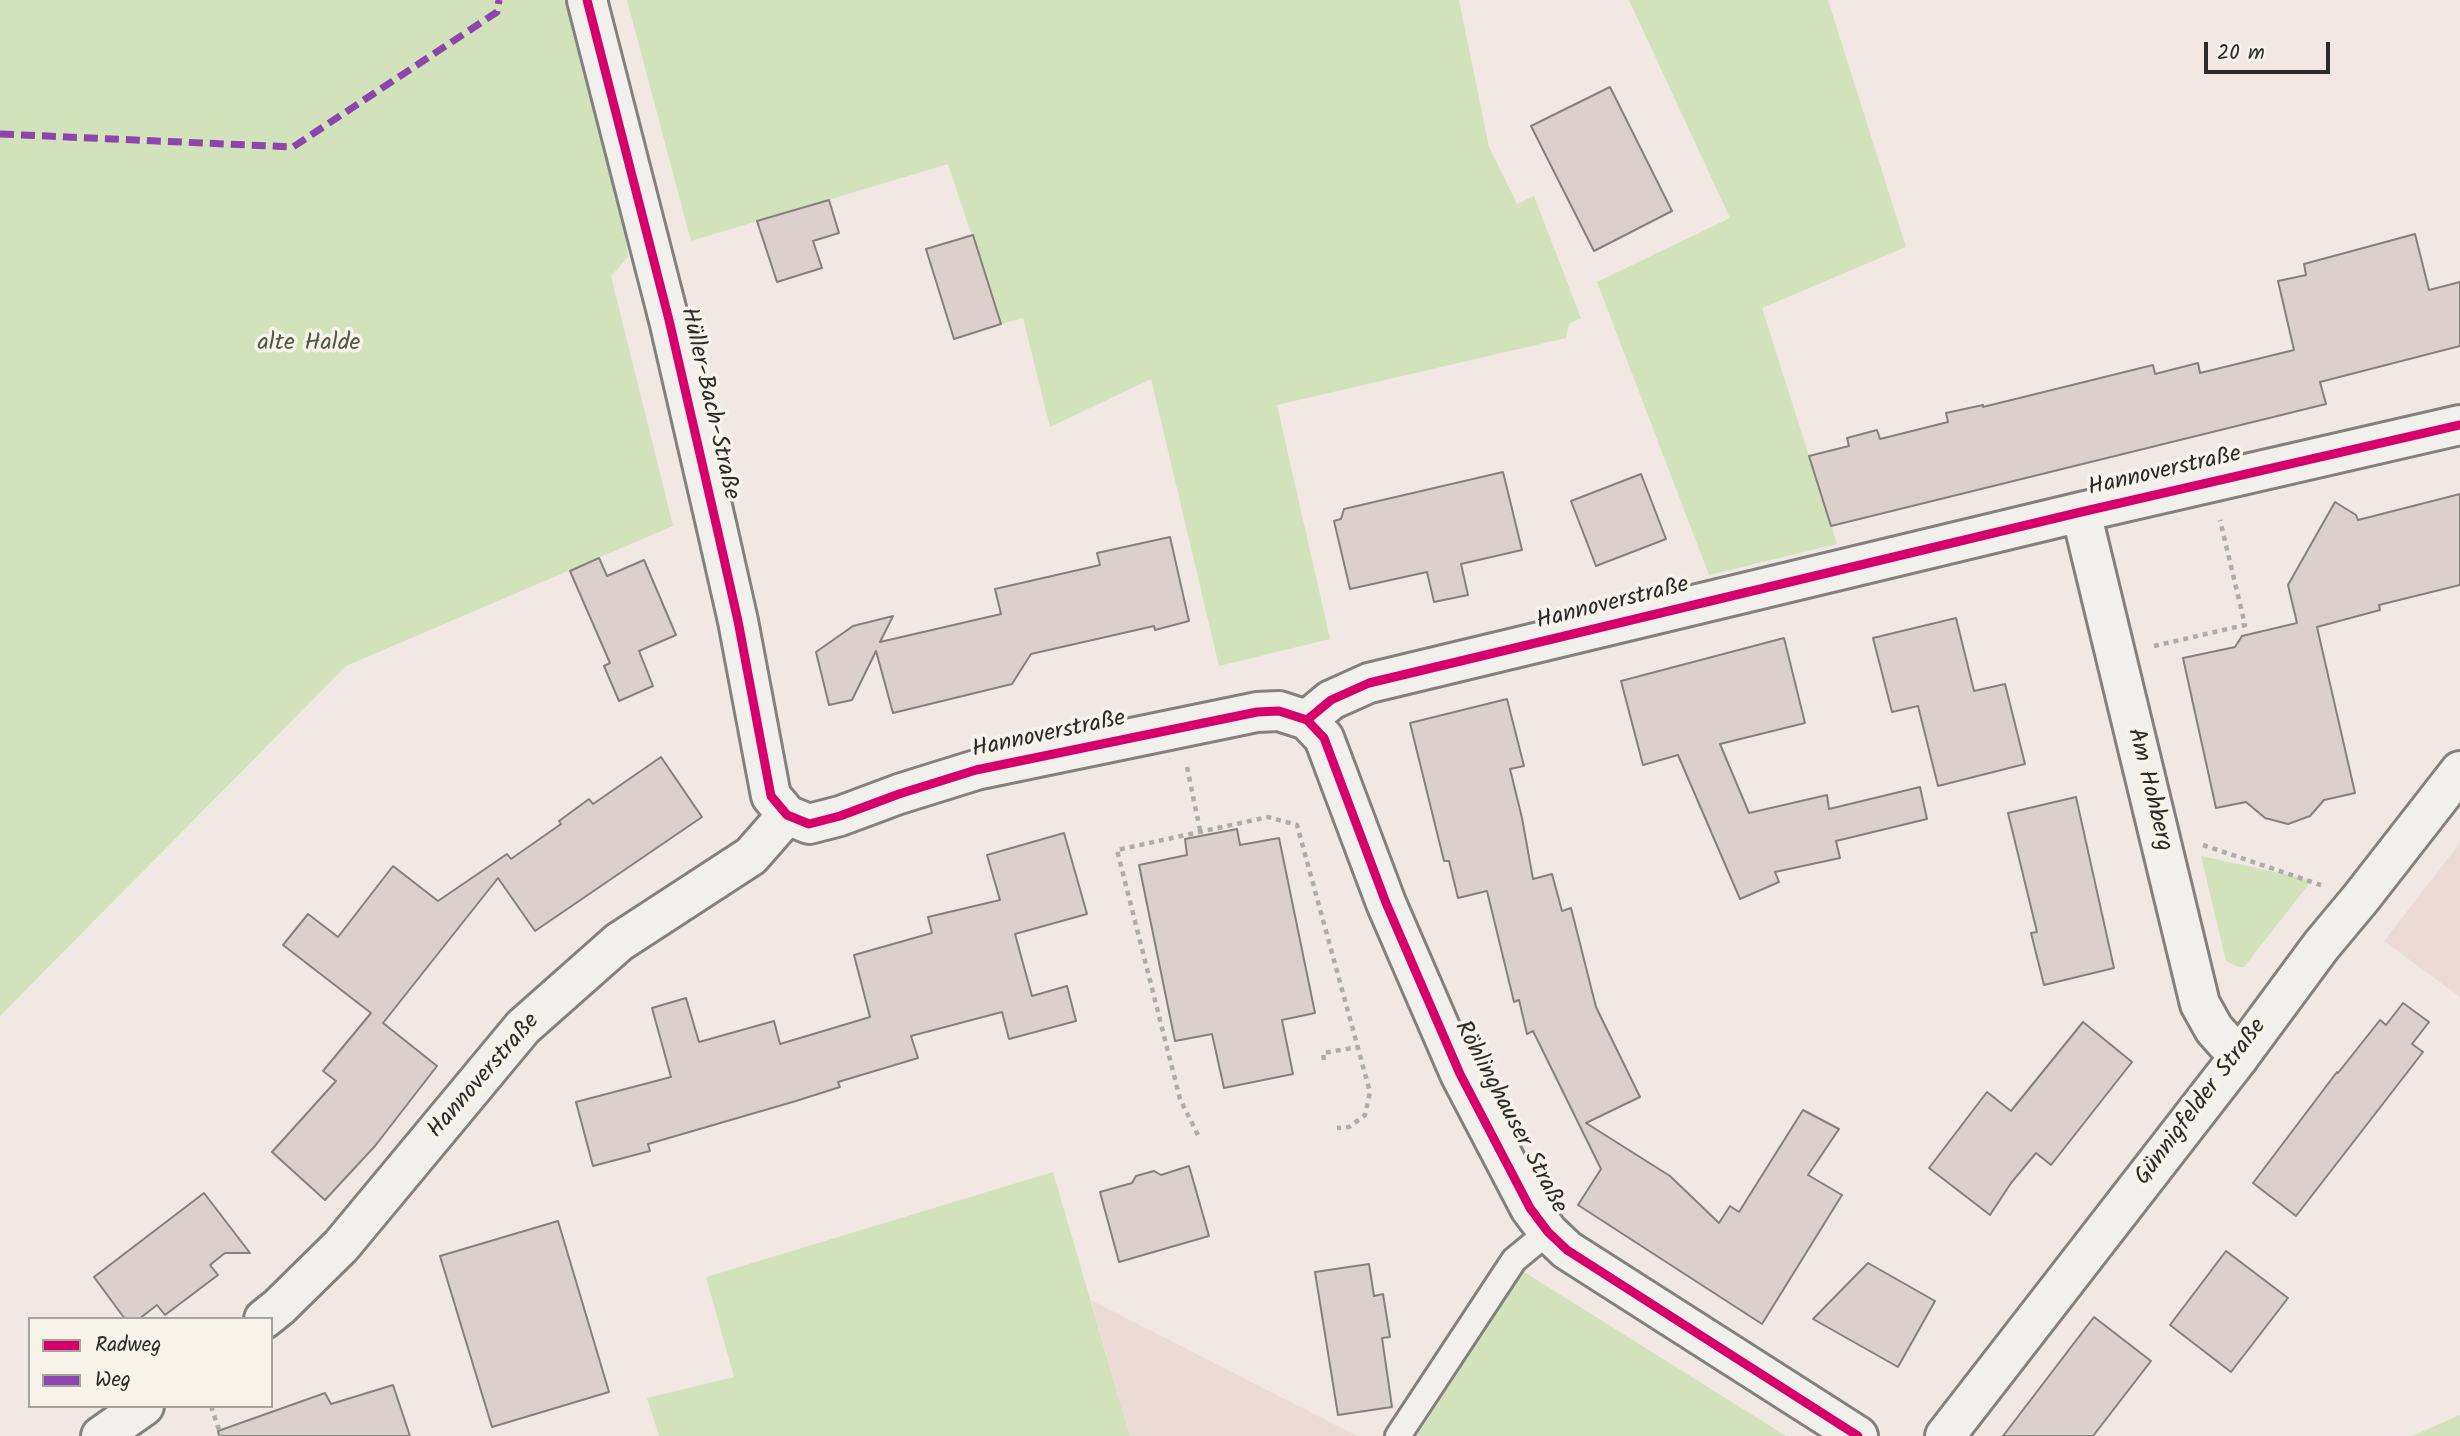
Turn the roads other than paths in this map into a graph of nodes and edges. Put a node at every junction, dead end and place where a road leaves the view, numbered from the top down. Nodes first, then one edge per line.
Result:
1 (587, 0) edge
2 (2460, 425) edge
3 (2081, 512) junction
4 (1307, 720) junction
5 (2460, 771) edge
6 (787, 815) junction
7 (2239, 1056) junction
8 (1548, 1232) junction
9 (266, 1317) edge
10 (141, 1408) edge
11 (101, 1436) edge
12 (1398, 1436) edge
13 (1858, 1436) edge
14 (1945, 1436) edge

1 - 6 street, Hüller-Bach-Straße
2 - 3 street, Hannoverstraße
3 - 4 street, Hannoverstraße
3 - 7 street, Am Hohberg
4 - 6 street, Hannoverstraße
4 - 8 street, Röhlinghauser Straße
5 - 7 street, Günnigfelder Straße
6 - 9 street, Hannoverstraße
7 - 14 street, Günnigfelder Straße
8 - 12 lane
8 - 13 street, Röhlinghauser Straße
10 - 11 street

